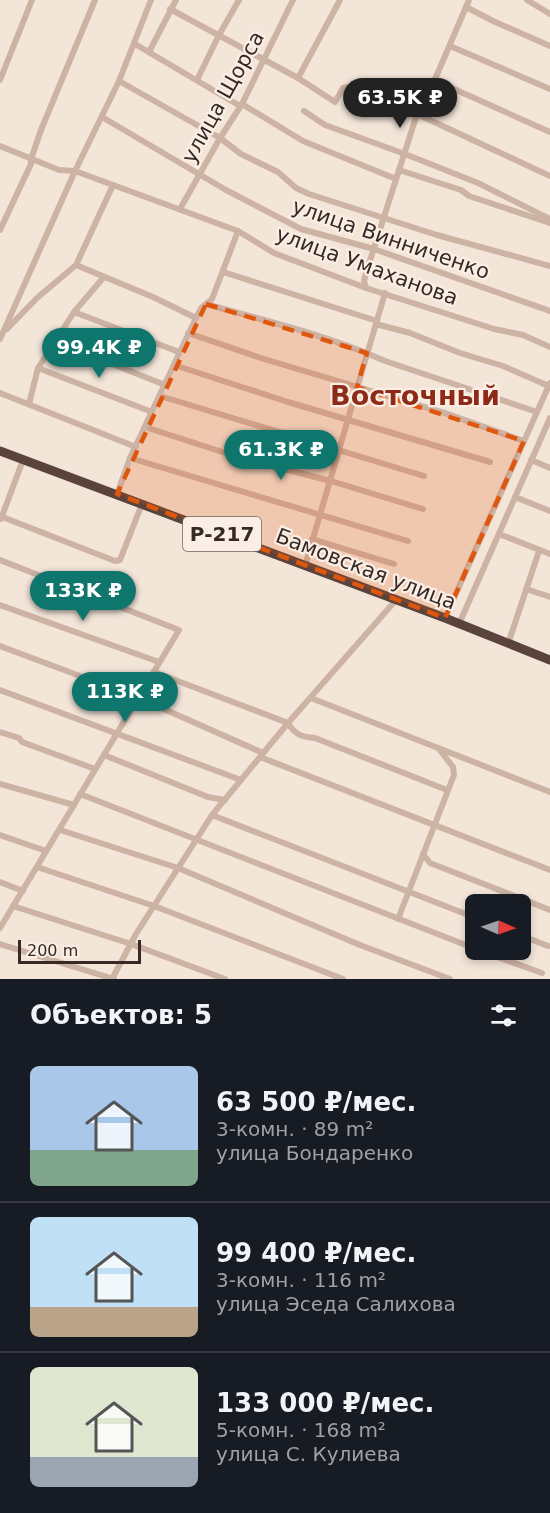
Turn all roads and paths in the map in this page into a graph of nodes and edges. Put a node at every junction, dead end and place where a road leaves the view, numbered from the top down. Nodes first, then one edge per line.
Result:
1 (32, 0) edge
2 (95, 0) edge
3 (151, 0) edge
4 (176, 0) edge
5 (239, 0) edge
6 (293, 0) edge
7 (340, 0) edge
8 (469, 0) edge
9 (527, 0) edge
10 (465, 7) junction
11 (171, 9) junction
12 (550, 14) edge
13 (219, 35) junction
14 (135, 44) junction
15 (450, 46) junction
16 (550, 46) edge
17 (149, 52) junction
18 (265, 59) junction
19 (298, 78) junction
20 (0, 80) edge
21 (197, 80) junction
22 (434, 80) junction
23 (119, 81) junction
24 (550, 89) edge
25 (241, 105) junction
26 (304, 111) dead end
27 (417, 114) junction
28 (102, 117) junction
29 (550, 132) edge
30 (220, 138) junction
31 (0, 146) edge
32 (405, 154) junction
33 (31, 159) junction
34 (75, 171) junction
35 (399, 171) junction
36 (200, 175) junction
37 (550, 176) edge
38 (396, 179) junction
39 (112, 185) junction
40 (180, 209) junction
41 (384, 218) junction
42 (550, 221) edge
43 (0, 230) edge
44 (238, 231) junction
45 (374, 249) junction
46 (76, 265) junction
47 (550, 266) edge
48 (223, 272) junction
49 (366, 273) junction
50 (104, 277) junction
51 (351, 282) junction
52 (366, 288) junction
53 (385, 292) junction
54 (206, 304) junction
55 (550, 311) edge
56 (74, 312) junction
57 (196, 318) junction
58 (376, 322) junction
59 (188, 333) junction
60 (2, 336) edge
61 (55, 341) junction
62 (550, 347) edge
63 (179, 352) junction
64 (367, 353) junction
65 (174, 365) junction
66 (38, 368) junction
67 (549, 384) edge
68 (165, 385) junction
69 (357, 388) junction
70 (0, 393) edge
71 (160, 396) junction
72 (26, 402) junction
73 (152, 412) junction
74 (535, 415) junction
75 (348, 419) junction
76 (549, 422) edge
77 (145, 428) junction
78 (524, 441) junction
79 (136, 447) junction
80 (339, 450) junction
81 (0, 451) edge
82 (130, 458) junction
83 (23, 460) junction
84 (531, 460) junction
85 (490, 462) dead end
86 (550, 468) edge
87 (424, 476) dead end
88 (331, 481) junction
89 (117, 494) junction
90 (515, 497) junction
91 (142, 504) junction
92 (423, 509) dead end
93 (550, 511) edge
94 (320, 515) junction
95 (0, 518) edge
96 (499, 534) junction
97 (312, 539) junction
98 (408, 541) dead end
99 (538, 554) dead end
100 (550, 554) edge
101 (0, 560) edge
102 (394, 564) dead end
103 (305, 566) junction
104 (526, 589) junction
105 (550, 597) edge
106 (396, 600) junction
107 (0, 604) edge
108 (444, 618) junction
109 (459, 624) junction
110 (508, 644) junction
111 (0, 646) edge
112 (550, 660) edge
113 (159, 662) junction
114 (154, 672) junction
115 (0, 690) edge
116 (139, 698) junction
117 (310, 698) junction
118 (288, 723) junction
119 (0, 732) edge
120 (117, 733) junction
121 (439, 749) junction
122 (104, 755) junction
123 (262, 755) junction
124 (95, 769) junction
125 (241, 780) junction
126 (0, 784) edge
127 (447, 790) junction
128 (550, 792) edge
129 (80, 794) junction
130 (225, 800) junction
131 (74, 805) junction
132 (212, 815) junction
133 (434, 824) junction
134 (60, 830) junction
135 (0, 835) edge
136 (196, 839) junction
137 (46, 851) junction
138 (423, 854) junction
139 (37, 867) junction
140 (178, 868) junction
141 (550, 870) edge
142 (0, 882) edge
143 (23, 891) junction
144 (408, 891) junction
145 (13, 906) junction
146 (154, 906) junction
147 (550, 910) edge
148 (465, 914) edge
149 (398, 919) junction
150 (1, 925) edge
151 (531, 939) edge
152 (0, 944) edge
153 (131, 944) junction
154 (465, 944) edge
155 (548, 946) dead end
156 (507, 960) edge
157 (542, 973) dead end
158 (113, 979) edge
159 (225, 979) edge
160 (343, 979) edge
161 (450, 979) edge

1 - 20 street
2 - 33 street
3 - 14 street
4 - 11 street
5 - 13 street
6 - 18 street, улица Щорса
7 - 19 street
8 - 10 street
9 - 12 street
10 - 15 street
10 - 16 street
11 - 13 street
11 - 17 street
13 - 18 street
13 - 21 street
14 - 17 street
14 - 23 street
15 - 22 street
15 - 24 street
17 - 21 street
18 - 19 street
18 - 25 street, улица Щорса
19 - 27 street
21 - 25 street
22 - 27 street
22 - 29 street
23 - 28 street
23 - 30 street
25 - 30 street, улица Щорса
25 - 38 street
26 - 32 street
27 - 32 street
27 - 37 street
28 - 34 street
28 - 36 street, улица Винниченко
30 - 36 street, улица Щорса
30 - 41 street
31 - 33 street, улица Умаханова
32 - 35 street
32 - 42 street
33 - 34 street, улица Умаханова
33 - 43 street
34 - 39 street, улица Умаханова
34 - 60 street
35 - 38 street
35 - 42 street
36 - 40 street, улица Щорса
36 - 45 street, улица Винниченко
38 - 41 street
39 - 40 street, улица Умаханова
39 - 46 street
40 - 44 street, улица Умаханова
41 - 45 street
41 - 47 street
44 - 48 street
44 - 51 street, улица Умаханова
45 - 49 street
45 - 55 street, улица Винниченко
46 - 50 street
46 - 60 street
48 - 54 street
48 - 58 street
49 - 51 street
49 - 52 street
50 - 56 street
50 - 57 street
51 - 52 street, улица Умаханова
52 - 53 street, улица Умаханова
53 - 58 street
53 - 62 street, улица Умаханова
54 - 57 street
54 - 64 street
56 - 61 street
56 - 63 street
57 - 59 street
58 - 64 street
58 - 67 street
59 - 63 street
59 - 69 street
61 - 66 street
61 - 68 street
63 - 65 street
64 - 69 street
64 - 74 street
65 - 68 street
65 - 75 street
66 - 72 street
66 - 73 street
67 - 74 street
68 - 71 street
69 - 75 street
69 - 78 street
70 - 72 street
71 - 73 street
71 - 80 street
72 - 79 street
73 - 77 street
74 - 76 street
74 - 78 street
75 - 80 street
75 - 85 street
76 - 84 street
77 - 79 street
77 - 88 street
78 - 108 street
79 - 82 street
80 - 87 street
80 - 88 street
81 - 83 highway, Бамовская улица / Р-217
82 - 89 street
82 - 94 street
83 - 89 highway, Бамовская улица / Р-217
83 - 95 street
84 - 86 street
84 - 90 street
88 - 92 street
88 - 94 street
89 - 91 highway, Бамовская улица / Р-217
90 - 93 street
90 - 96 street
91 - 95 street
91 - 103 highway, Бамовская улица / Р-217
94 - 97 street
94 - 98 street
96 - 100 street
96 - 109 street
97 - 102 street
97 - 103 street
99 - 104 street
101 - 113 street
103 - 106 highway, Бамовская улица / Р-217
104 - 105 street
104 - 110 street
106 - 108 highway, Бамовская улица / Р-217
106 - 117 street
107 - 113 street
108 - 109 highway, Бамовская улица / Р-217
109 - 110 highway, Бамовская улица / Р-217
110 - 112 highway, Бамовская улица / Р-217
111 - 116 street
113 - 114 street
114 - 116 street
114 - 118 street
115 - 120 street
116 - 120 street
116 - 123 street
117 - 118 street
117 - 121 street
118 - 123 street
118 - 127 street
119 - 124 street
120 - 122 street
120 - 125 street
121 - 127 street
121 - 128 street
122 - 124 street
122 - 130 street
123 - 125 street
123 - 133 street
124 - 129 street
125 - 130 street
126 - 131 street
127 - 133 street
129 - 131 street
129 - 136 street
130 - 132 street
131 - 134 street
132 - 136 street
132 - 144 street
133 - 138 street
133 - 141 street
134 - 137 street
134 - 140 street
135 - 137 street
136 - 140 street
136 - 149 street
137 - 139 street
138 - 144 street
138 - 147 street
139 - 143 street
139 - 146 street
140 - 146 street
140 - 161 street
142 - 143 street
143 - 145 street
144 - 148 street
144 - 149 street
145 - 150 street
145 - 153 street
146 - 153 street
146 - 160 street
149 - 154 street
151 - 155 street
152 - 158 street
153 - 158 street
153 - 159 street
156 - 157 street

